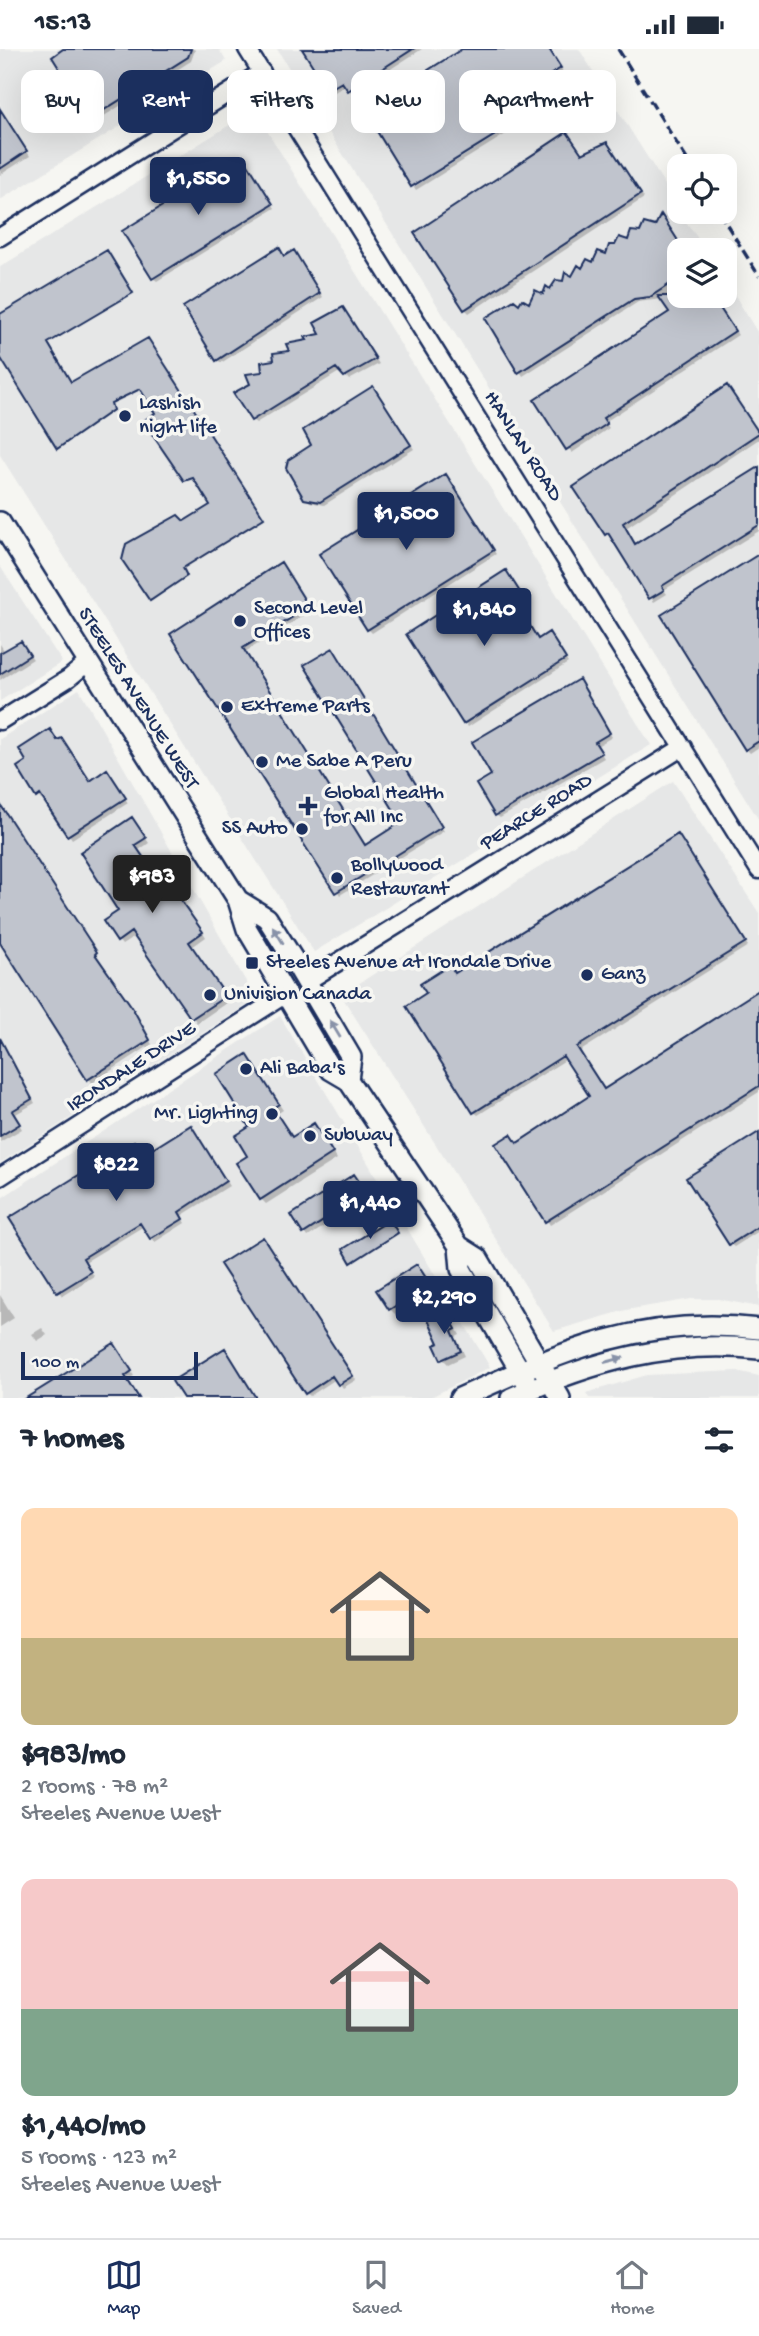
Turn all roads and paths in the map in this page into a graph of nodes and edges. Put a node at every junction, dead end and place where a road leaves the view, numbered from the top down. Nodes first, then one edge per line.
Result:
1 (247, 49) edge
2 (261, 70) edge
3 (227, 94) edge
4 (300, 133) edge
5 (0, 237) edge
6 (0, 522) edge
7 (87, 663) junction
8 (0, 722) edge
9 (683, 747) junction
10 (759, 870) edge
11 (238, 900) junction
12 (306, 982) junction
13 (286, 994) junction
14 (348, 1080) junction
15 (0, 1177) edge
16 (458, 1246) junction
17 (759, 1329) edge
18 (759, 1349) edge
19 (539, 1362) junction
20 (519, 1371) junction
21 (555, 1390) edge
22 (533, 1394) edge
23 (460, 1398) edge
24 (511, 1398) edge

1 - 2 street, HANLAN ROAD
3 - 5 street
4 - 9 street, HANLAN ROAD
6 - 7 main road, STEELES AVENUE WEST
7 - 8 street
7 - 11 main road, STEELES AVENUE WEST
9 - 10 street, HANLAN ROAD
9 - 12 street, PEARCE ROAD
12 -> 11 main road, STEELES AVENUE WEST
11 - 13 main road, STEELES AVENUE WEST
12 - 13 main road
14 -> 12 main road, STEELES AVENUE WEST
13 - 14 main road, STEELES AVENUE WEST
13 - 15 street, IRONDALE DRIVE
14 - 16 main road, STEELES AVENUE WEST
16 - 19 main road, STEELES AVENUE WEST
16 - 20 main road, STEELES AVENUE WEST
17 - 19 main road
21 -> 18 main road
19 - 20 main road
19 - 21 main road, STEELES AVENUE WEST
20 - 22 main road, STEELES AVENUE WEST
20 - 23 main road
21 - 22 main road
22 - 24 main road

